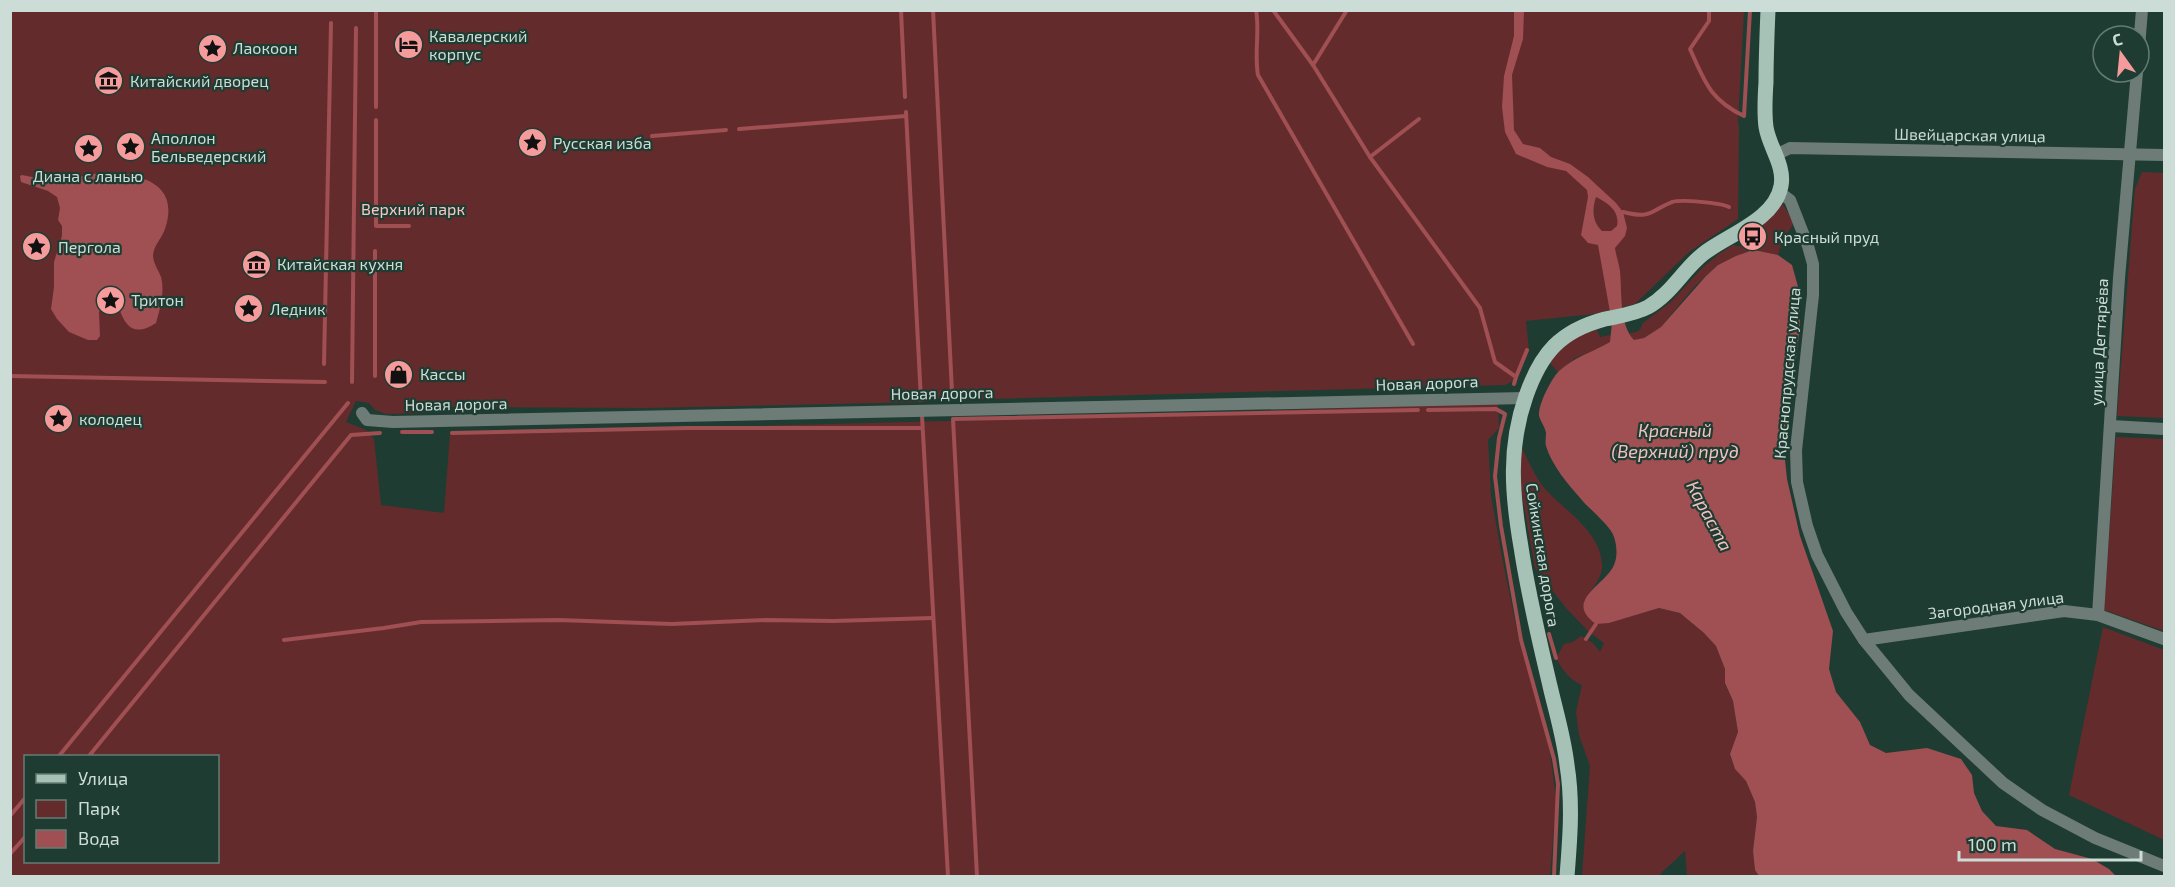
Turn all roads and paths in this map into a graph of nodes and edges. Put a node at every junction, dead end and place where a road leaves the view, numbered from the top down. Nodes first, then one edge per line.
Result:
1 (1768, 10) edge
2 (2136, 84) edge
3 (1776, 155) junction
4 (2131, 155) junction
5 (2164, 155) edge
6 (1779, 192) junction
7 (1525, 398) junction
8 (363, 413) dead end
9 (2111, 426) junction
10 (2164, 429) edge
11 (2098, 615) junction
12 (2164, 639) edge
13 (1864, 640) junction
14 (2164, 866) edge
15 (1567, 876) edge

1 - 3 main road
2 - 4 street, улица Дегтярёва
3 - 4 street, Швейцарская улица
3 - 6 main road
4 - 5 street, Швейцарская улица
4 - 9 street, улица Дегтярёва
6 - 7 main road, Сойкинская дорога
6 - 13 street, Краснопрудская улица
7 - 8 street, Новая дорога
7 - 15 main road, Сойкинская дорога
9 - 10 street
9 - 11 street, улица Дегтярёва
11 - 12 street, Загородная улица
11 - 13 street, Загородная улица
13 - 14 street, Краснопрудская улица

